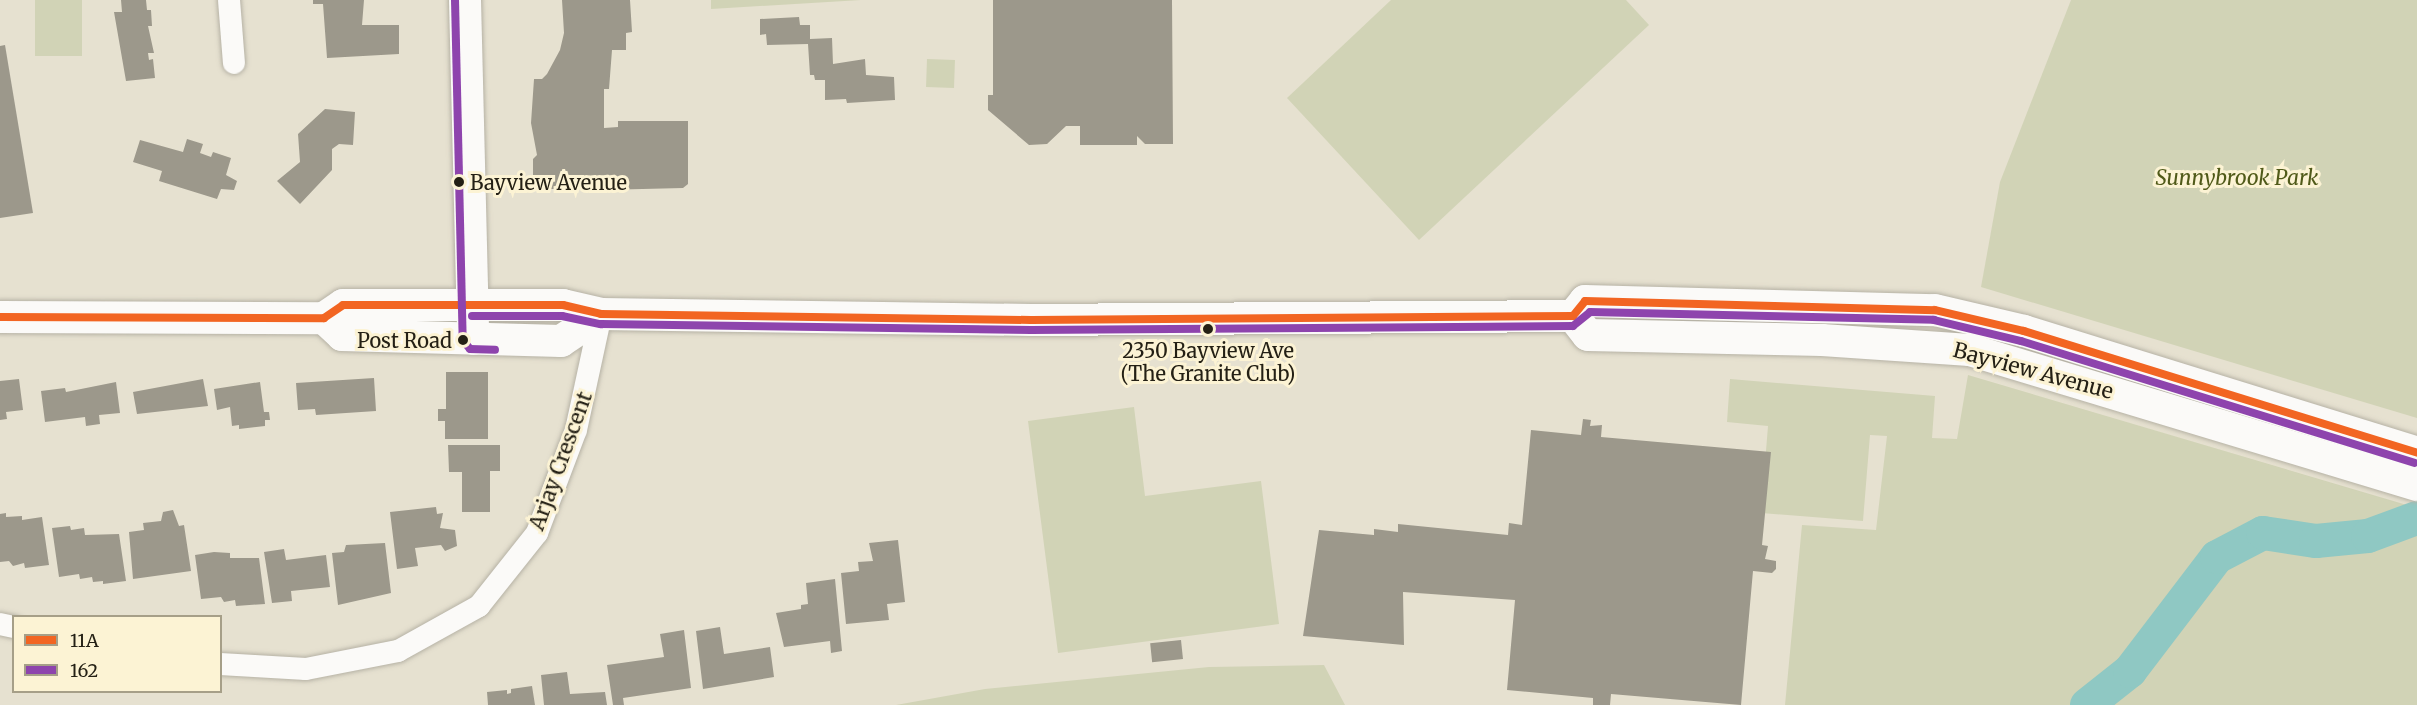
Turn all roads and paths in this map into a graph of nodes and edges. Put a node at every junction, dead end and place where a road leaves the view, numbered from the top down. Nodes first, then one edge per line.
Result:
1 (229, 0) edge
2 (465, 0) edge
3 (234, 63) dead end
4 (472, 306) junction
5 (601, 314) junction
6 (1573, 316) junction
7 (0, 317) edge
8 (324, 318) junction
9 (473, 339) junction
10 (2417, 453) edge
11 (2417, 485) edge
12 (222, 664) edge

1 - 3 street
2 - 4 main road
4 - 5 main road
4 - 8 main road
4 - 9 main road
5 - 6 main road
5 - 9 main road
5 - 12 street, Arjay Crescent
6 - 10 main road, Bayview Avenue
6 - 11 main road, Bayview Avenue
7 - 8 main road
8 - 9 main road

